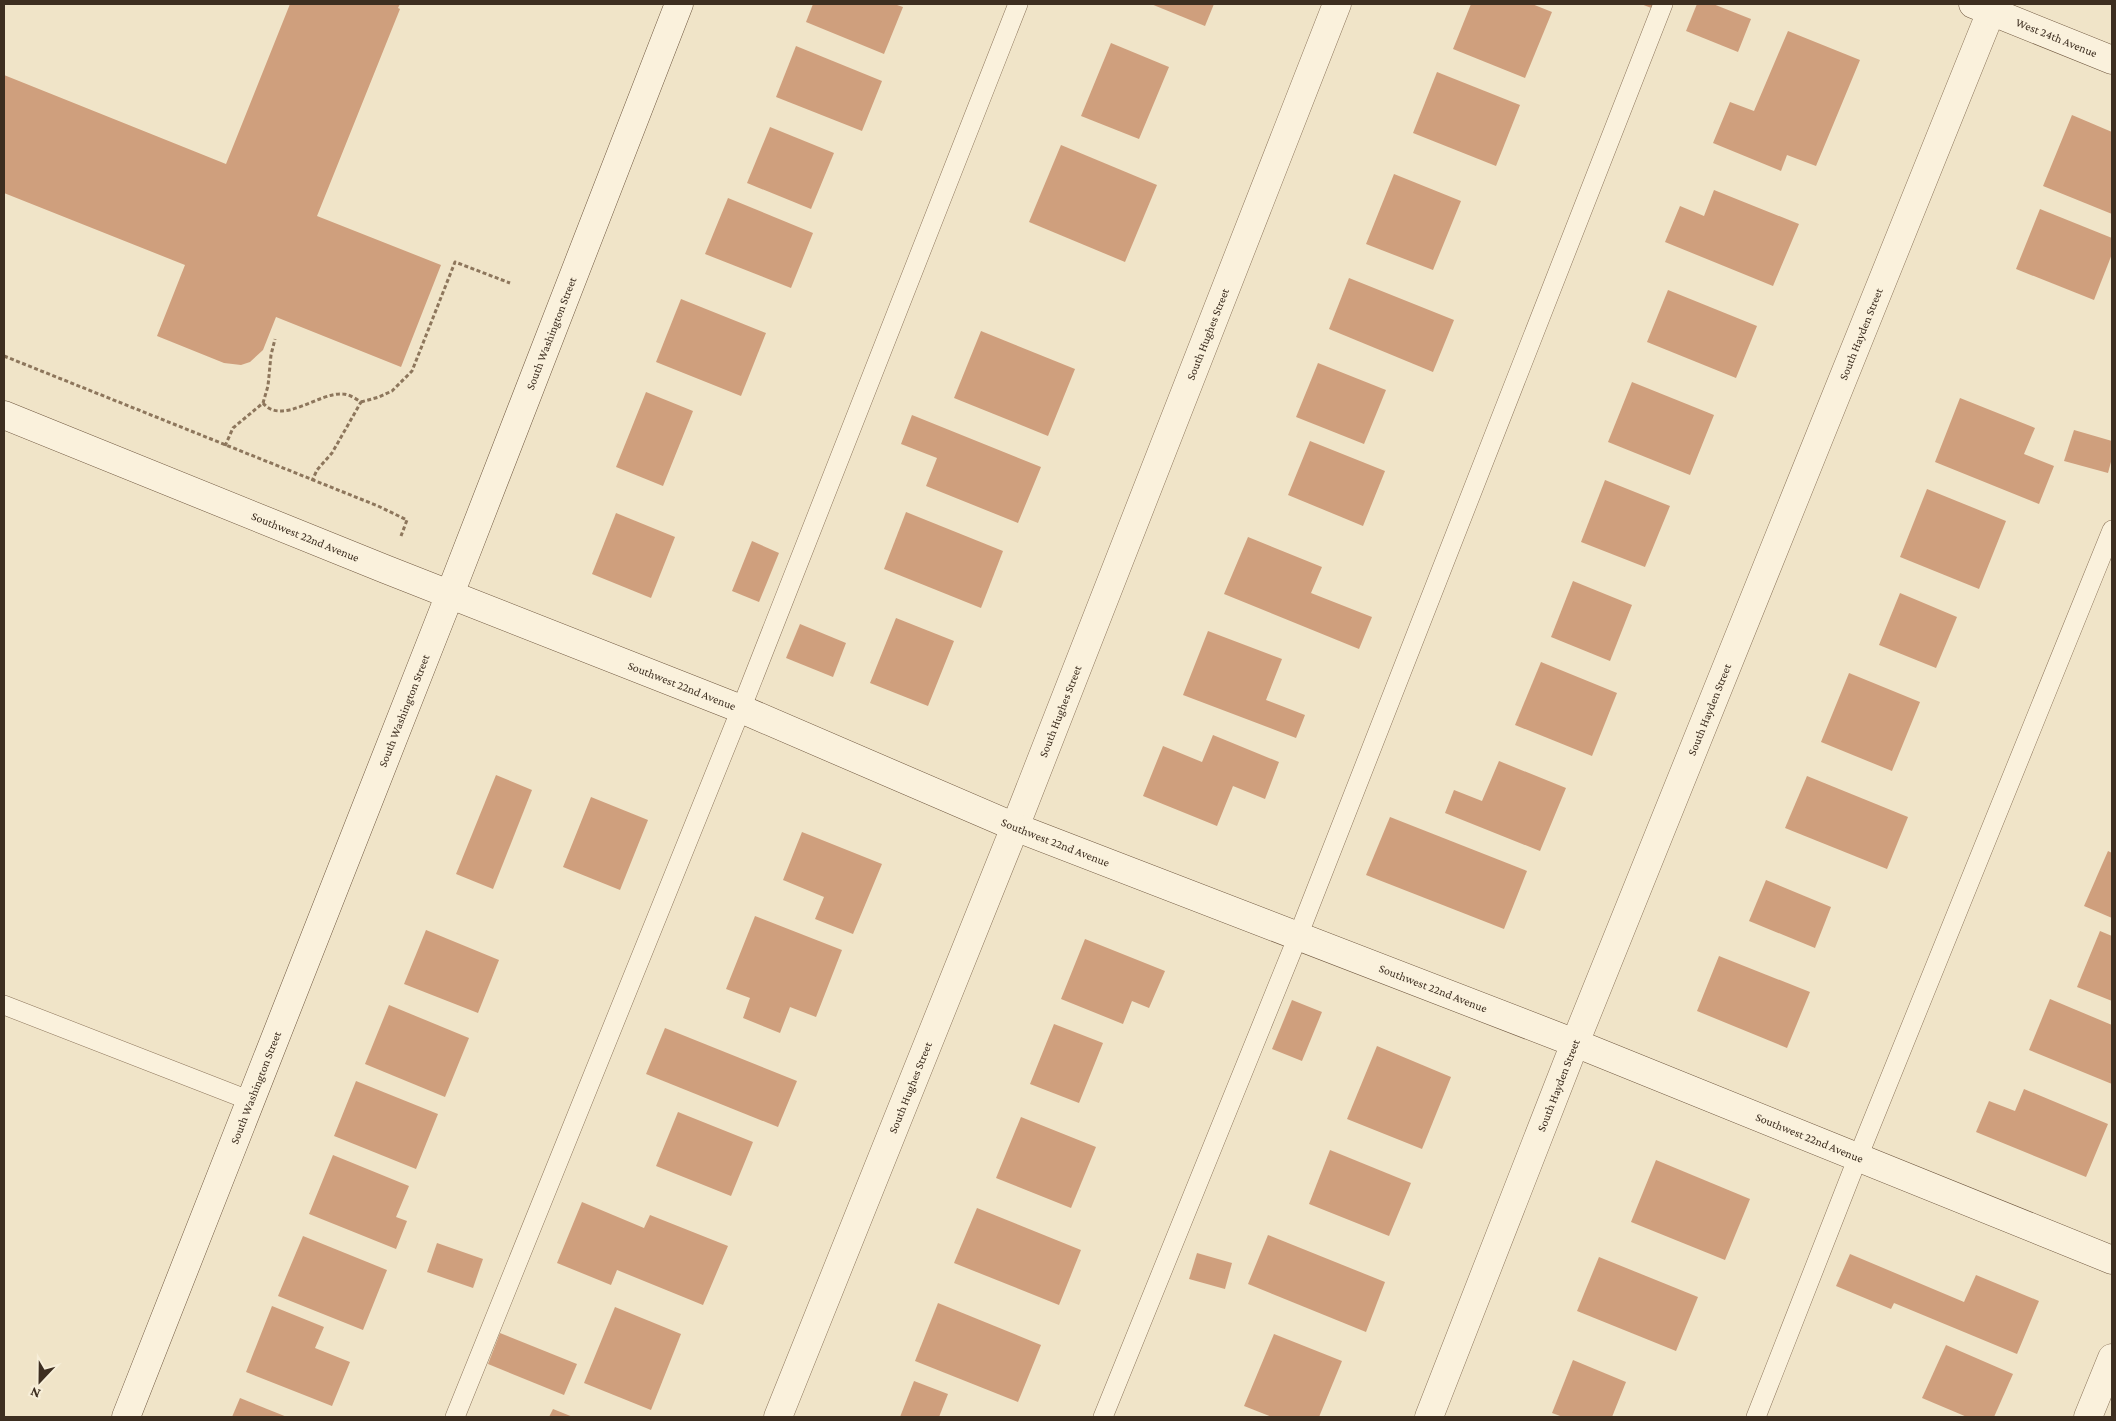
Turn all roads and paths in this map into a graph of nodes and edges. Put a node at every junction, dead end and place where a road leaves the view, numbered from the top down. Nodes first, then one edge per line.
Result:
1 (678, 4) edge
2 (1018, 4) edge
3 (1337, 4) edge
4 (1663, 4) edge
5 (1986, 6) edge
6 (2112, 60) edge
7 (510, 282) dead end
8 (275, 339) dead end
9 (4, 356) edge
10 (361, 402) junction
11 (263, 403) junction
12 (4, 415) edge
13 (225, 446) junction
14 (312, 480) junction
15 (2112, 530) edge
16 (400, 536) dead end
17 (450, 594) junction
18 (741, 709) junction
19 (1016, 827) junction
20 (1298, 936) junction
21 (4, 1005) edge
22 (1575, 1043) junction
23 (251, 1101) junction
24 (1858, 1157) junction
25 (2112, 1260) edge
26 (2112, 1358) edge
27 (126, 1417) edge
28 (456, 1417) edge
29 (778, 1417) edge
30 (1102, 1417) edge
31 (1429, 1417) edge
32 (1756, 1417) edge
33 (2088, 1417) edge

1 - 17 street, South Washington Street
2 - 18 lane
3 - 19 street, South Hughes Street
4 - 20 lane
5 - 6 street, West 24th Avenue
5 - 22 street, South Hayden Street
7 - 10 path
8 - 11 path
9 - 13 path
10 - 11 path
10 - 14 path
11 - 13 path
12 - 17 street, Southwest 22nd Avenue
13 - 14 path
14 - 16 path
15 - 24 lane
17 - 18 street, Southwest 22nd Avenue
17 - 23 street, South Washington Street
18 - 19 street, Southwest 22nd Avenue
18 - 28 lane
19 - 20 street, Southwest 22nd Avenue
19 - 29 street, South Hughes Street
20 - 22 street, Southwest 22nd Avenue
20 - 30 lane
21 - 23 lane
22 - 24 street, Southwest 22nd Avenue
22 - 31 street, South Hayden Street
23 - 27 street, South Washington Street
24 - 25 street, Southwest 22nd Avenue
24 - 32 lane
26 - 33 street

